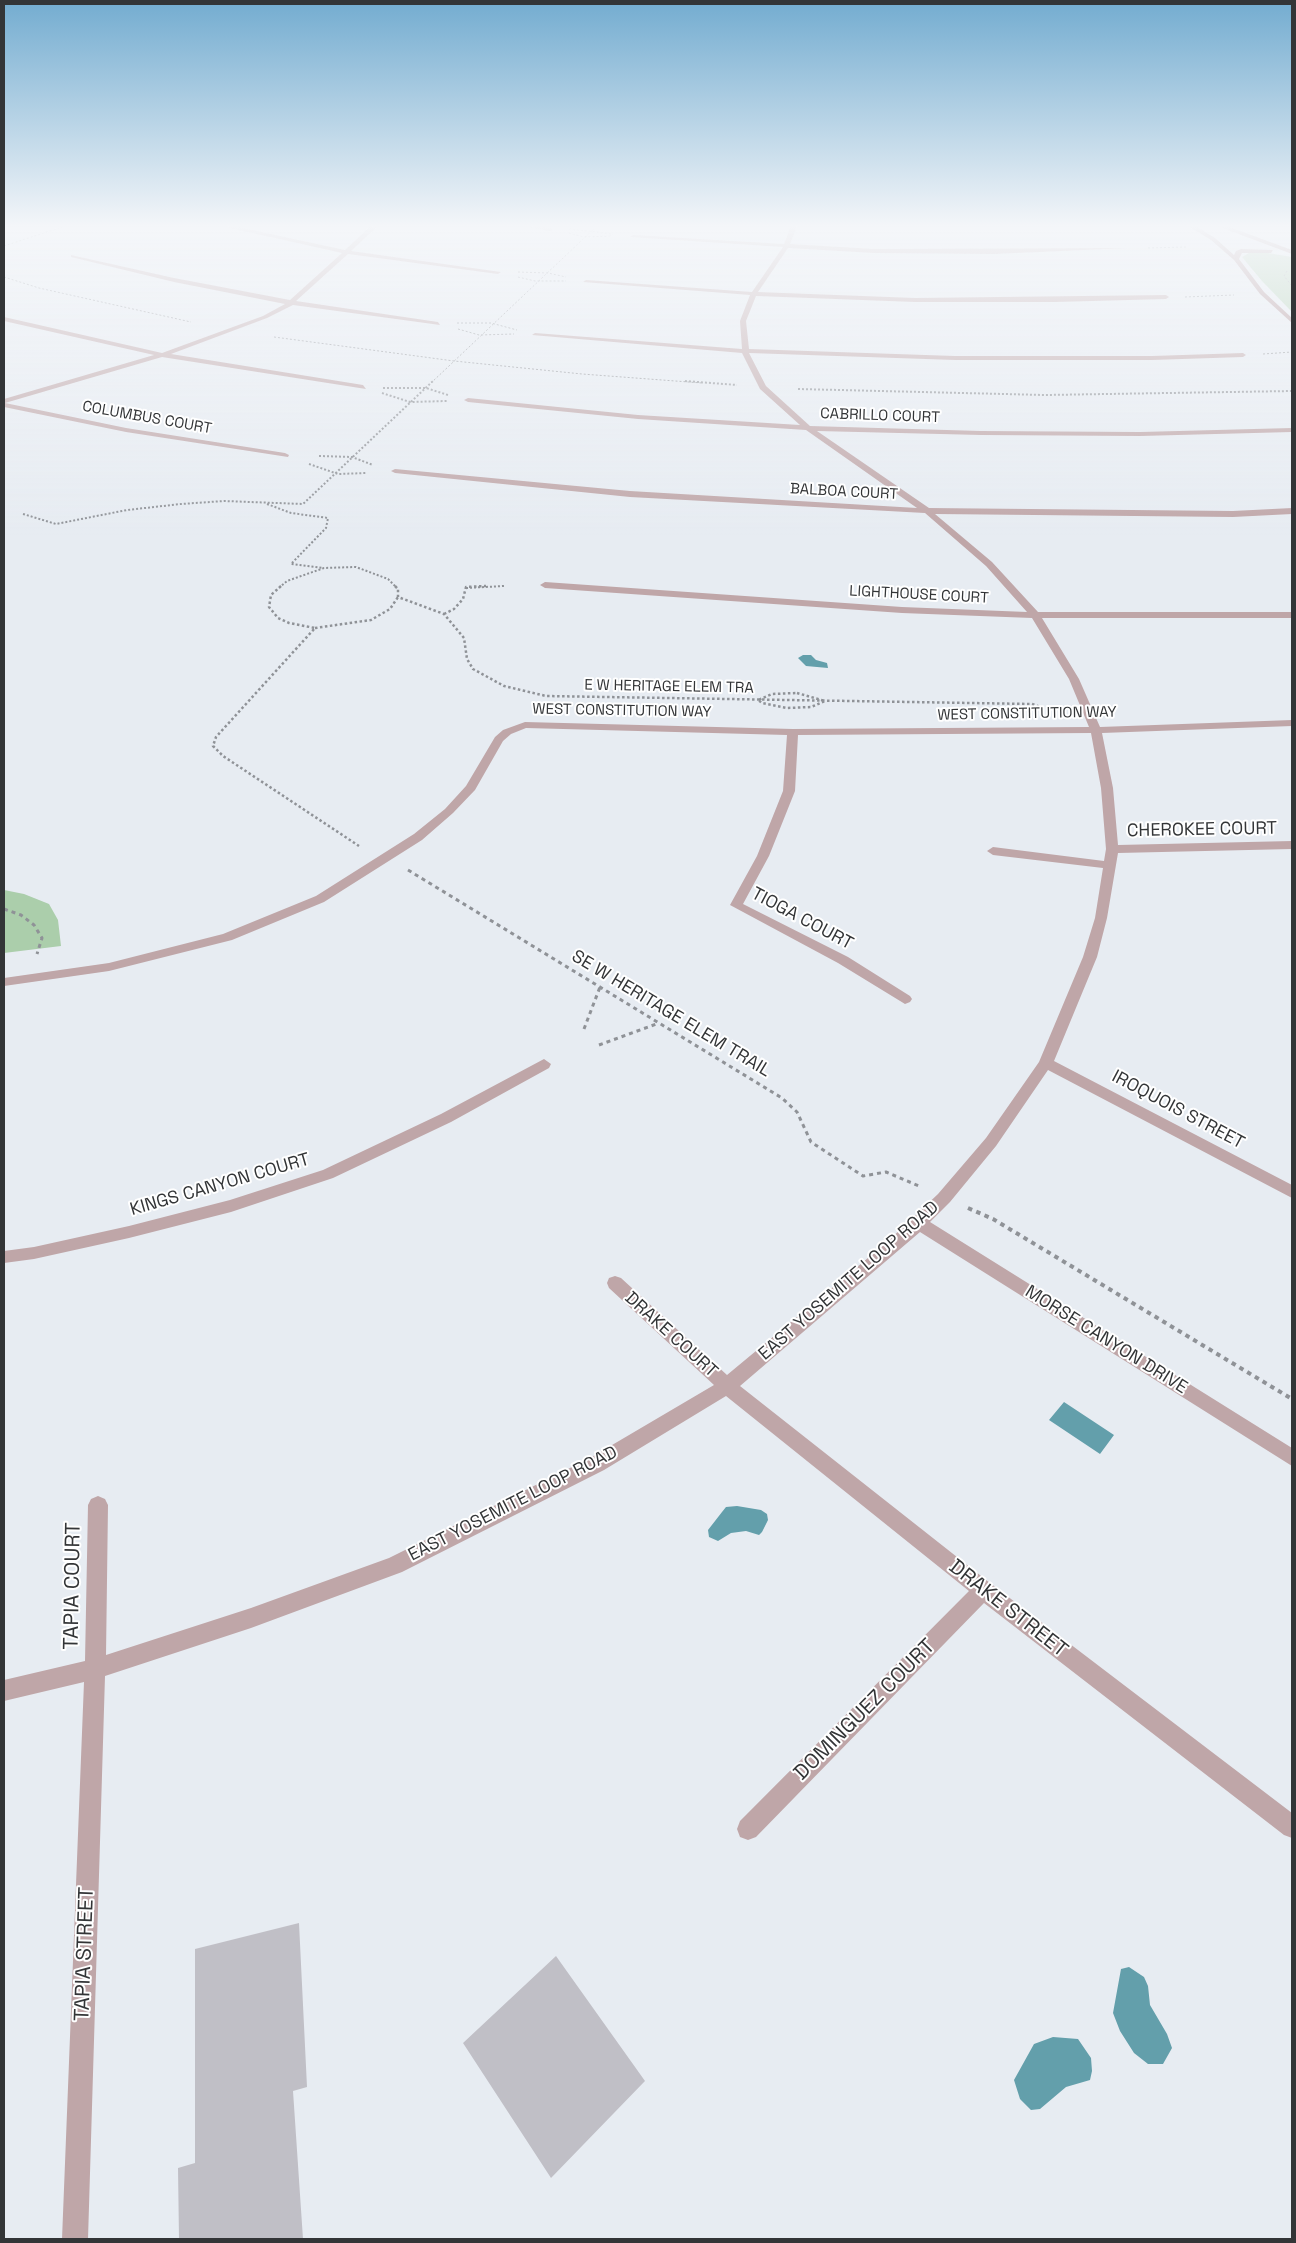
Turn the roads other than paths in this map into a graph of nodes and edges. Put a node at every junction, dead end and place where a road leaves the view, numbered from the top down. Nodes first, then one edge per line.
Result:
1 (45, 329) edge
2 (237, 329) edge
3 (744, 329) edge
4 (535, 335) road end
5 (745, 351) junction
6 (1243, 355) road end
7 (162, 356) junction
8 (363, 388) road end
9 (468, 400) road end
10 (4, 403) edge
11 (808, 428) junction
12 (1292, 430) edge
13 (285, 456) dead end
14 (395, 471) dead end
15 (927, 511) junction
16 (1292, 512) edge
17 (544, 586) dead end
18 (1292, 615) edge
19 (1035, 616) junction
20 (1292, 723) edge
21 (1096, 730) junction
22 (793, 732) junction
23 (1292, 845) edge
24 (993, 851) dead end
25 (1111, 857) junction
26 (4, 982) edge
27 (904, 999) dead end
28 (1046, 1062) junction
29 (544, 1064) dead end
30 (1292, 1192) edge
31 (919, 1223) junction
32 (4, 1257) edge
33 (615, 1283) dead end
34 (728, 1386) junction
35 (1292, 1458) edge
36 (98, 1505) dead end
37 (983, 1590) junction
38 (95, 1669) junction
39 (4, 1690) edge
40 (1292, 1827) edge
41 (748, 1829) dead end
42 (75, 2239) edge

1 - 7 street
2 - 7 street
3 - 5 street, EAST YOSEMITE LOOP ROAD
4 - 5 street
5 - 6 street
5 - 11 street, EAST YOSEMITE LOOP ROAD
7 - 8 street
7 - 10 street
9 - 11 street, CABRILLO COURT
10 - 13 street, COLUMBUS COURT
11 - 12 street, CABRILLO COURT
11 - 15 street, EAST YOSEMITE LOOP ROAD
14 - 15 street, BALBOA COURT
15 - 16 street, BALBOA COURT
15 - 19 street, EAST YOSEMITE LOOP ROAD
17 - 19 street, LIGHTHOUSE COURT
18 - 19 street, LIGHTHOUSE COURT
19 - 21 street, EAST YOSEMITE LOOP ROAD
20 - 21 street, WEST CONSTITUTION WAY
21 - 22 street, WEST CONSTITUTION WAY
21 - 25 street, EAST YOSEMITE LOOP ROAD
22 - 26 street, WEST CONSTITUTION WAY
22 - 27 street, TIOGA COURT
23 - 25 street, CHEROKEE COURT
24 - 25 street, CHEROKEE COURT
25 - 28 street, EAST YOSEMITE LOOP ROAD
28 - 30 street, IROQUOIS STREET
28 - 31 street, EAST YOSEMITE LOOP ROAD
29 - 32 street, KINGS CANYON COURT
31 - 34 street, EAST YOSEMITE LOOP ROAD
31 - 35 street, MORSE CANYON DRIVE
33 - 34 street, DRAKE COURT
34 - 37 street, DRAKE STREET
34 - 38 street, EAST YOSEMITE LOOP ROAD
36 - 38 street, TAPIA COURT
37 - 40 street, DRAKE STREET
37 - 41 street, DOMINGUEZ COURT
38 - 39 street, EAST YOSEMITE LOOP ROAD
38 - 42 street, TAPIA STREET

